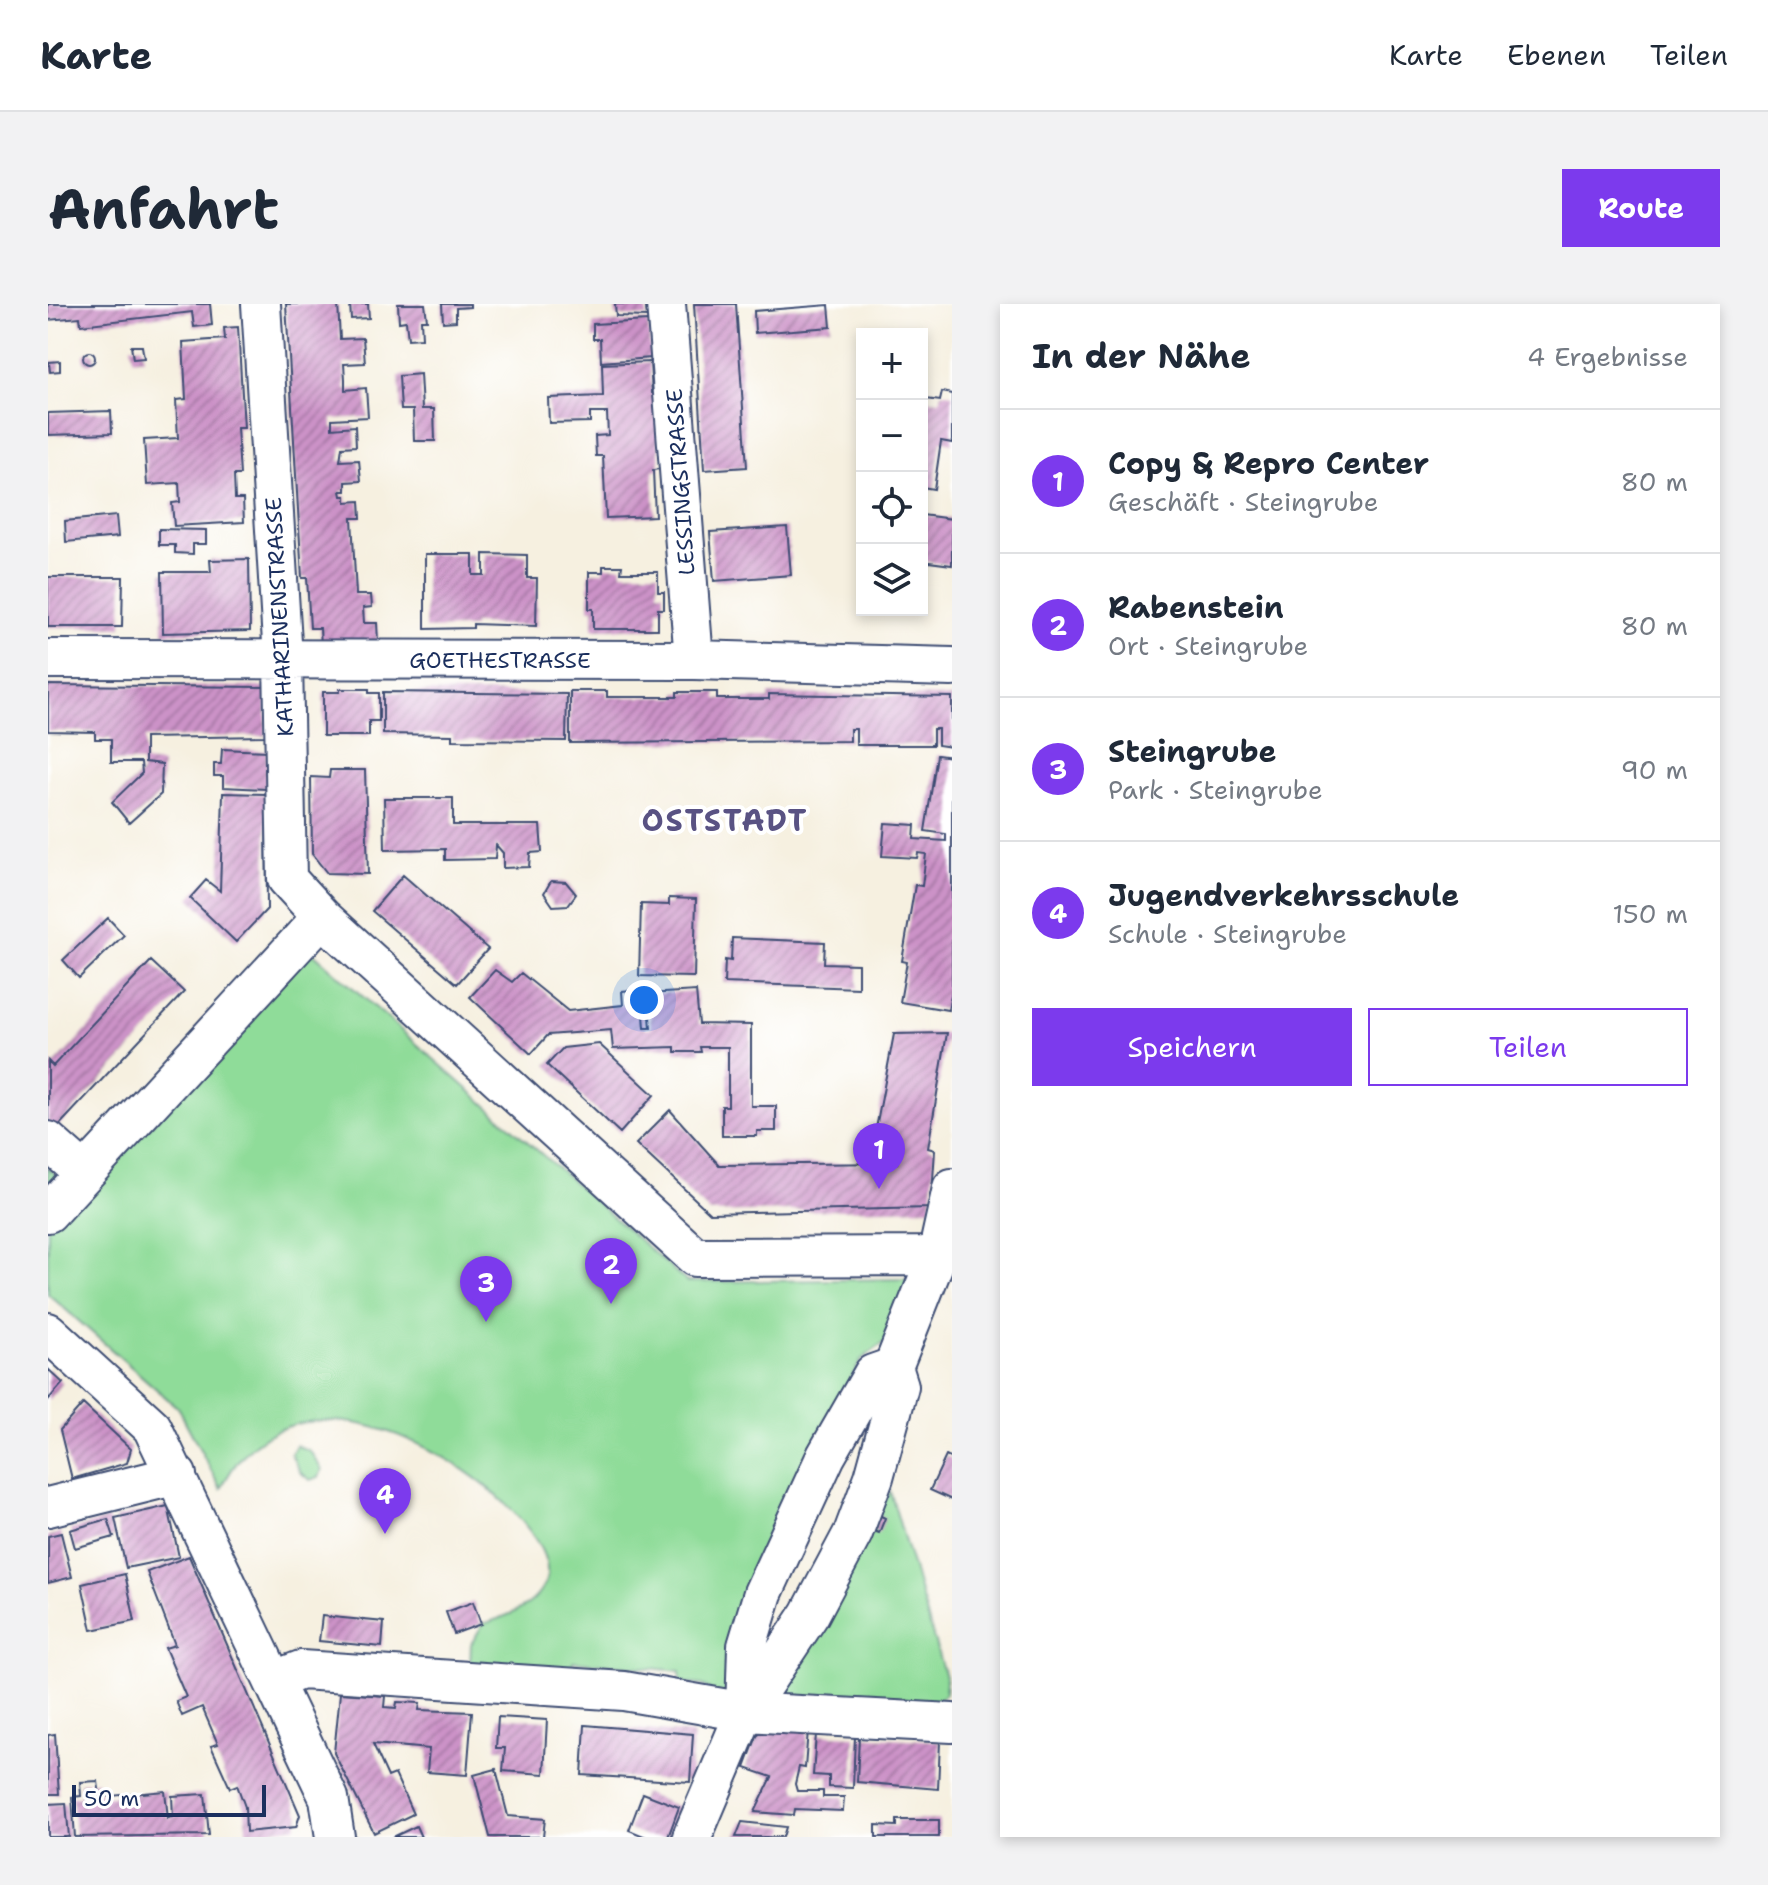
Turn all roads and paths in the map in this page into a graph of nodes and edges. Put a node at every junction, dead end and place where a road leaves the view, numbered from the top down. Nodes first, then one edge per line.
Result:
1 (261, 304) edge
2 (666, 304) edge
3 (48, 659) edge
4 (283, 659) junction
5 (694, 660) junction
6 (952, 667) edge
7 (322, 917) junction
8 (48, 1141) edge
9 (84, 1173) junction
10 (952, 1188) edge
11 (48, 1213) edge
12 (937, 1256) junction
13 (48, 1332) edge
14 (893, 1367) junction
15 (177, 1475) junction
16 (48, 1507) edge
17 (275, 1680) junction
18 (745, 1712) junction
19 (952, 1723) edge
20 (335, 1837) edge
21 (692, 1837) edge

1 - 4 street, KATHARINENSTRASSE
2 - 5 street, LESSINGSTRASSE
3 - 4 street, GOETHESTRASSE
4 - 5 street, GOETHESTRASSE
4 - 7 street, KATHARINENSTRASSE
5 - 6 street, GOETHESTRASSE
7 - 9 street
7 - 12 street, KATHARINENSTRASSE
8 - 9 street
9 - 11 street
10 - 12 street
12 - 14 street
13 - 15 street
14 - 18 street
14 - 18 street
15 - 16 street
15 - 17 street
17 - 18 street
17 - 20 street
18 - 19 street
18 - 21 street

